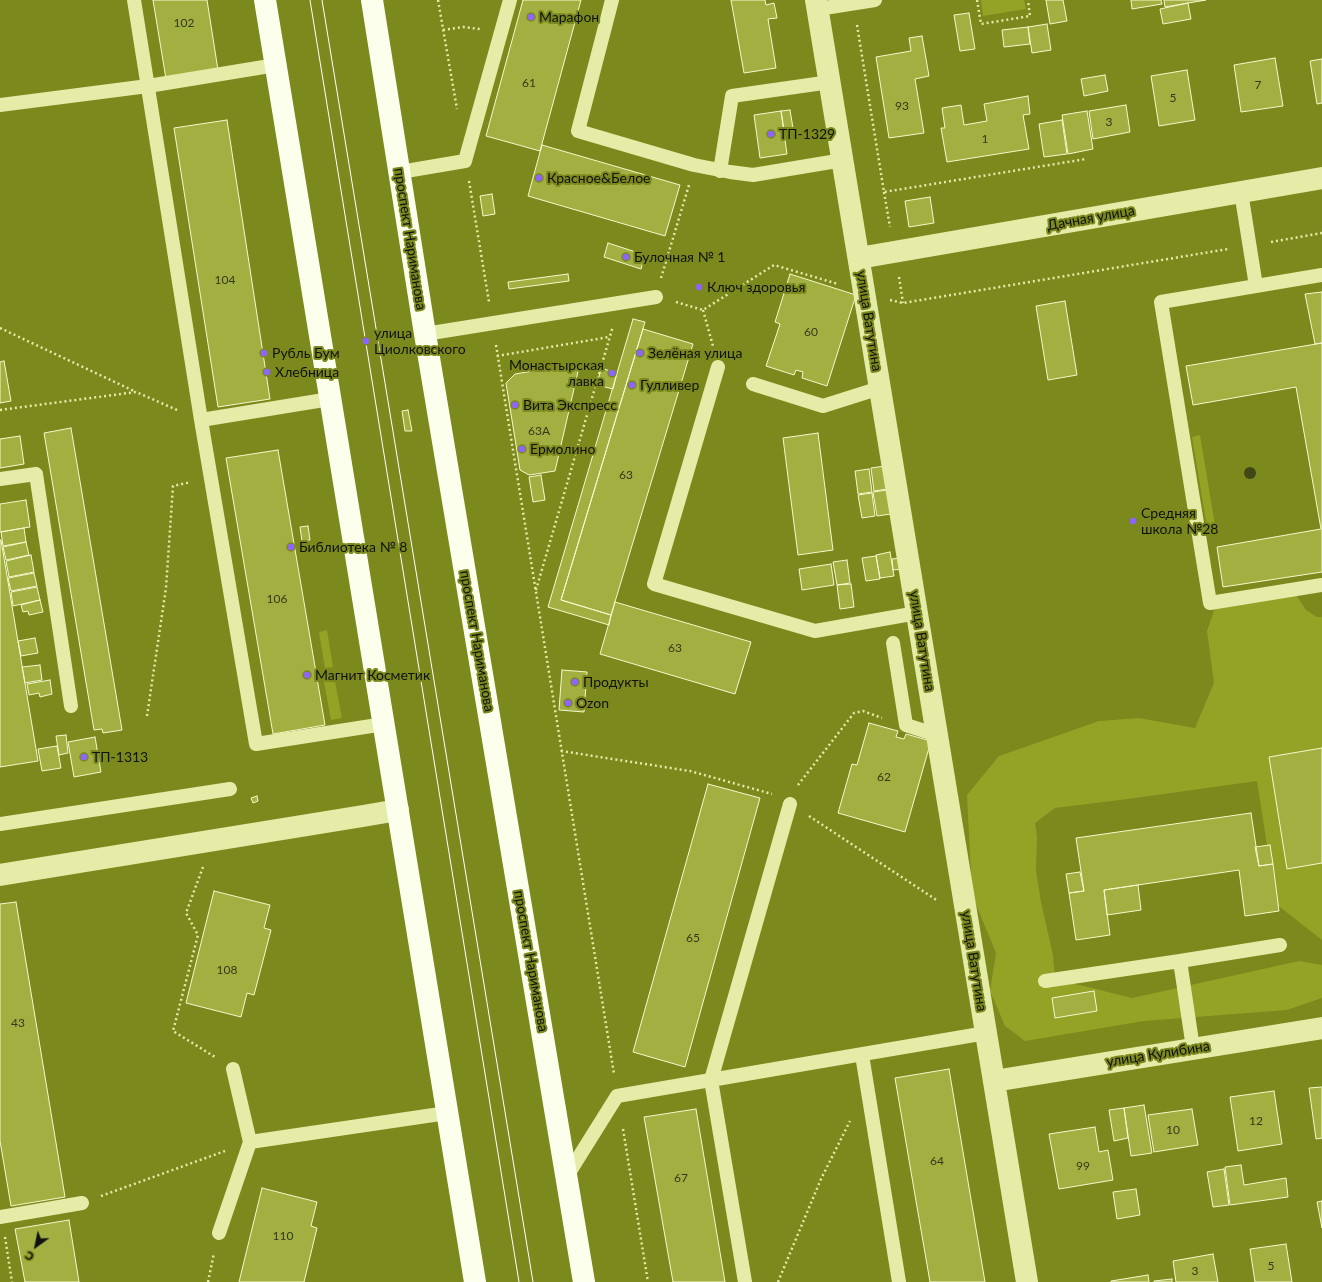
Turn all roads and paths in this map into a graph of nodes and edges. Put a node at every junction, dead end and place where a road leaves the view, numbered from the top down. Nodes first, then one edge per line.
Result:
1 (134, 0) edge
2 (265, 0) edge
3 (372, 0) edge
4 (438, 0) edge
5 (510, 0) edge
6 (612, 0) edge
7 (875, 0) edge
8 (977, 0) edge
9 (1028, 0) edge
10 (853, 4) junction
11 (817, 5) edge
12 (443, 30) junction
13 (500, 36) junction
14 (276, 65) junction
15 (830, 82) junction
16 (148, 86) junction
17 (0, 105) edge
18 (458, 115) dead end
19 (1086, 159) dead end
20 (843, 160) junction
21 (465, 162) junction
22 (694, 165) junction
23 (720, 171) junction
24 (400, 172) junction
25 (1322, 178) edge
26 (1242, 192) junction
27 (1322, 233) edge
28 (1249, 246) junction
29 (859, 258) junction
30 (1322, 275) edge
31 (1256, 286) junction
32 (864, 292) junction
33 (656, 297) junction
34 (620, 302) junction
35 (703, 310) junction
36 (492, 323) junction
37 (0, 328) edge
38 (425, 334) junction
39 (609, 337) junction
40 (497, 356) junction
41 (718, 367) joint
42 (753, 384) dead end
43 (880, 388) junction
44 (136, 392) junction
45 (330, 399) junction
46 (0, 410) edge
47 (201, 420) junction
48 (211, 478) junction
49 (0, 479) edge
50 (1322, 585) edge
51 (536, 591) junction
52 (917, 613) junction
53 (893, 643) dead end
54 (71, 706) dead end
55 (147, 716) dead end
56 (384, 724) junction
57 (906, 725) junction
58 (937, 735) junction
59 (561, 751) junction
60 (230, 788) dead end
61 (791, 801) junction
62 (398, 810) junction
63 (0, 824) edge
64 (213, 840) junction
65 (0, 875) edge
66 (967, 920) junction
67 (1280, 944) dead end
68 (1180, 961) junction
69 (1045, 981) dead end
70 (1322, 1028) edge
71 (986, 1033) junction
72 (1193, 1048) junction
73 (862, 1055) junction
74 (233, 1069) joint
75 (711, 1080) junction
76 (994, 1081) junction
77 (867, 1087) junction
78 (617, 1096) junction
79 (447, 1113) junction
80 (250, 1142) junction
81 (567, 1176) junction
82 (82, 1203) joint
83 (1, 1217) edge
84 (219, 1233) joint
85 (12, 1282) edge
86 (208, 1282) edge
87 (475, 1282) edge
88 (584, 1282) edge
89 (648, 1282) edge
90 (745, 1282) edge
91 (778, 1282) edge
92 (900, 1282) edge
93 (1027, 1282) edge

1 - 16 lane
2 - 14 main road
3 - 24 main road, проспект Нариманова
4 - 12 path
5 - 13 lane
6 - 22 lane
7 - 10 lane
8 - 9 path
10 - 11 lane
10 - 19 path
11 - 15 street, улица Ватутина
12 - 13 path
12 - 18 path
13 - 21 lane
14 - 16 lane
14 - 45 main road
15 - 20 street, улица Ватутина
15 - 23 lane
16 - 17 lane
16 - 47 lane
20 - 23 lane
20 - 29 street, улица Ватутина
21 - 24 lane
21 - 36 path
22 - 23 lane
22 - 33 path
24 - 38 main road, проспект Нариманова
25 - 26 street, Дачная улица
26 - 28 lane
26 - 29 street, Дачная улица
27 - 28 path
28 - 31 lane
28 - 32 path
29 - 32 street, улица Ватутина
30 - 31 lane
31 - 50 lane
32 - 35 path
32 - 43 street, улица Ватутина
33 - 34 lane
33 - 35 path
34 - 36 lane
34 - 39 path
35 - 41 path
36 - 38 lane
36 - 40 path
37 - 44 path
38 - 81 main road, проспект Нариманова
39 - 40 path
39 - 51 path
40 - 51 path
41 - 52 lane
42 - 43 lane
43 - 52 street, улица Ватутина
44 - 46 path
44 - 47 path
45 - 47 lane
45 - 56 main road
47 - 48 lane
48 - 55 path
48 - 56 lane
49 - 54 lane
51 - 59 path
52 - 58 street, улица Ватутина
53 - 57 lane
56 - 62 main road
57 - 58 lane
57 - 61 path
58 - 66 street, улица Ватутина
59 - 61 path
59 - 78 path
60 - 63 lane
61 - 66 path
61 - 75 lane
62 - 64 street
62 - 79 main road
64 - 65 street
64 - 74 path
66 - 71 street, улица Ватутина
67 - 68 lane
68 - 69 lane
68 - 72 lane
70 - 72 street, улица Кулибина
71 - 73 lane
71 - 76 street, улица Ватутина
72 - 76 street, улица Кулибина
73 - 75 lane
73 - 77 lane
74 - 80 lane
75 - 78 lane
75 - 90 lane
76 - 93 street, улица Ватутина
77 - 91 path
77 - 92 lane
78 - 81 lane
78 - 89 path
79 - 80 lane
79 - 87 main road
80 - 82 path
80 - 84 lane
81 - 88 main road, проспект Нариманова
82 - 83 lane
83 - 85 path
84 - 86 path

